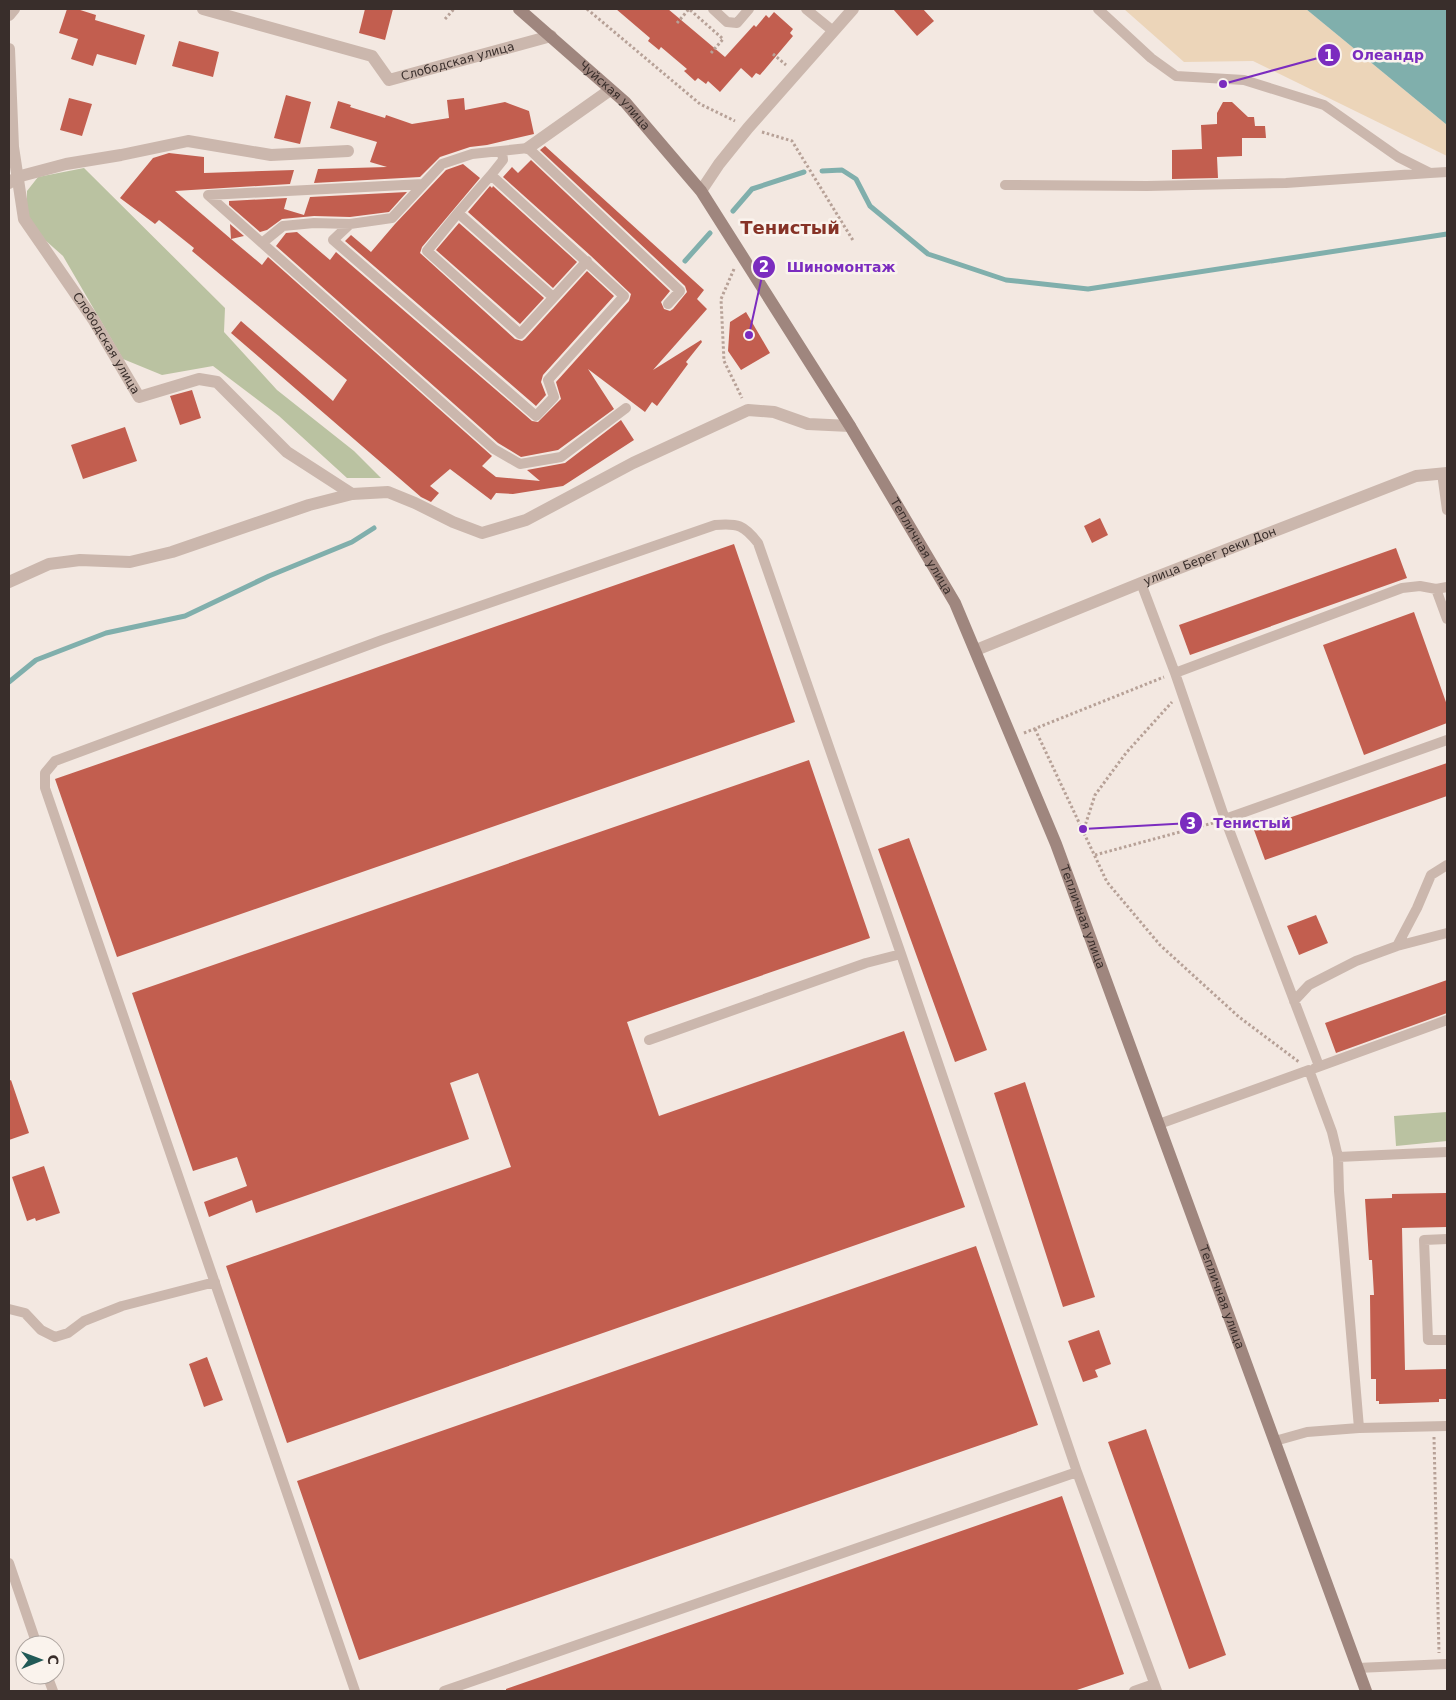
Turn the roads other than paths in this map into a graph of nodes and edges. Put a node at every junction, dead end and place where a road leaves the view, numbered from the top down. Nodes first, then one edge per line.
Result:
1 (14, 9) edge
2 (203, 9) edge
3 (519, 9) edge
4 (713, 9) edge
5 (749, 9) edge
6 (853, 9) edge
7 (1098, 9) edge
8 (811, 10) edge
9 (9, 15) edge
10 (833, 31) junction
11 (551, 36) junction
12 (9, 49) edge
13 (610, 90) junction
14 (528, 148) junction
15 (348, 151) dead end
16 (502, 151) junction
17 (1447, 172) edge
18 (1430, 173) junction
19 (491, 175) junction
20 (13, 180) edge
21 (423, 184) junction
22 (1005, 185) dead end
23 (700, 191) junction
24 (458, 213) junction
25 (350, 224) junction
26 (262, 243) junction
27 (587, 261) junction
28 (553, 297) junction
29 (668, 304) dead end
30 (626, 408) dead end
31 (850, 426) junction
32 (1445, 473) edge
33 (352, 494) junction
34 (1447, 510) edge
35 (9, 582) edge
36 (1141, 583) junction
37 (1447, 587) edge
38 (1436, 589) junction
39 (1447, 619) edge
40 (976, 650) junction
41 (1175, 673) junction
42 (1447, 740) edge
43 (1225, 819) junction
44 (1447, 865) edge
45 (1447, 933) edge
46 (1397, 946) junction
47 (901, 954) junction
48 (1294, 1001) junction
49 (1447, 1020) edge
50 (649, 1040) dead end
51 (1319, 1066) junction
52 (1309, 1070) junction
53 (1159, 1124) junction
54 (1447, 1152) edge
55 (1338, 1157) junction
56 (1447, 1239) edge
57 (215, 1282) junction
58 (9, 1309) edge
59 (1447, 1340) edge
60 (1447, 1426) edge
61 (1359, 1428) junction
62 (1275, 1441) junction
63 (1077, 1472) junction
64 (9, 1565) edge
65 (34, 1635) edge
66 (1443, 1664) edge
67 (1357, 1668) junction
68 (1156, 1688) edge
69 (355, 1691) edge
70 (444, 1691) edge
71 (1134, 1691) edge
72 (1366, 1691) edge

1 - 9 street
2 - 11 street, Слободская улица
3 - 11 street, Чуйская улица
4 - 5 lane
6 - 10 street
7 - 18 lane
8 - 10 lane
10 - 23 street
11 - 13 street, Чуйская улица
12 - 20 street, Слободская улица
13 - 14 street
13 - 23 street, Чуйская улица
14 - 16 lane
14 - 29 lane
15 - 20 street
16 - 19 lane
16 - 21 lane
17 - 18 lane
18 - 22 lane
19 - 24 lane
19 - 27 lane
20 - 33 street, Слободская улица
21 - 25 lane
21 - 26 lane
23 - 31 street, Тепличная улица
24 - 28 lane
24 - 28 lane
25 - 26 lane
25 - 27 lane
26 - 30 lane
27 - 28 lane
31 - 33 street
31 - 40 street, Тепличная улица
32 - 34 lane
32 - 36 street, улица Берег реки Дон
33 - 35 street
36 - 40 street, улица Берег реки Дон
36 - 41 lane
37 - 38 lane
38 - 39 lane
38 - 41 lane
40 - 53 street, Тепличная улица
41 - 43 lane
42 - 43 lane
43 - 48 lane
44 - 46 lane
45 - 46 lane
46 - 48 lane
47 - 50 lane
47 - 57 lane
47 - 63 lane
48 - 51 lane
49 - 51 lane
51 - 52 lane
52 - 53 lane
52 - 55 lane
53 - 62 street, Тепличная улица
54 - 55 lane
55 - 61 lane
56 - 59 lane
57 - 58 lane
57 - 69 lane
60 - 61 lane
61 - 62 lane
62 - 67 street, Тепличная улица
63 - 68 lane
63 - 70 lane
64 - 65 lane
66 - 67 lane
67 - 72 street, Тепличная улица
68 - 71 lane

